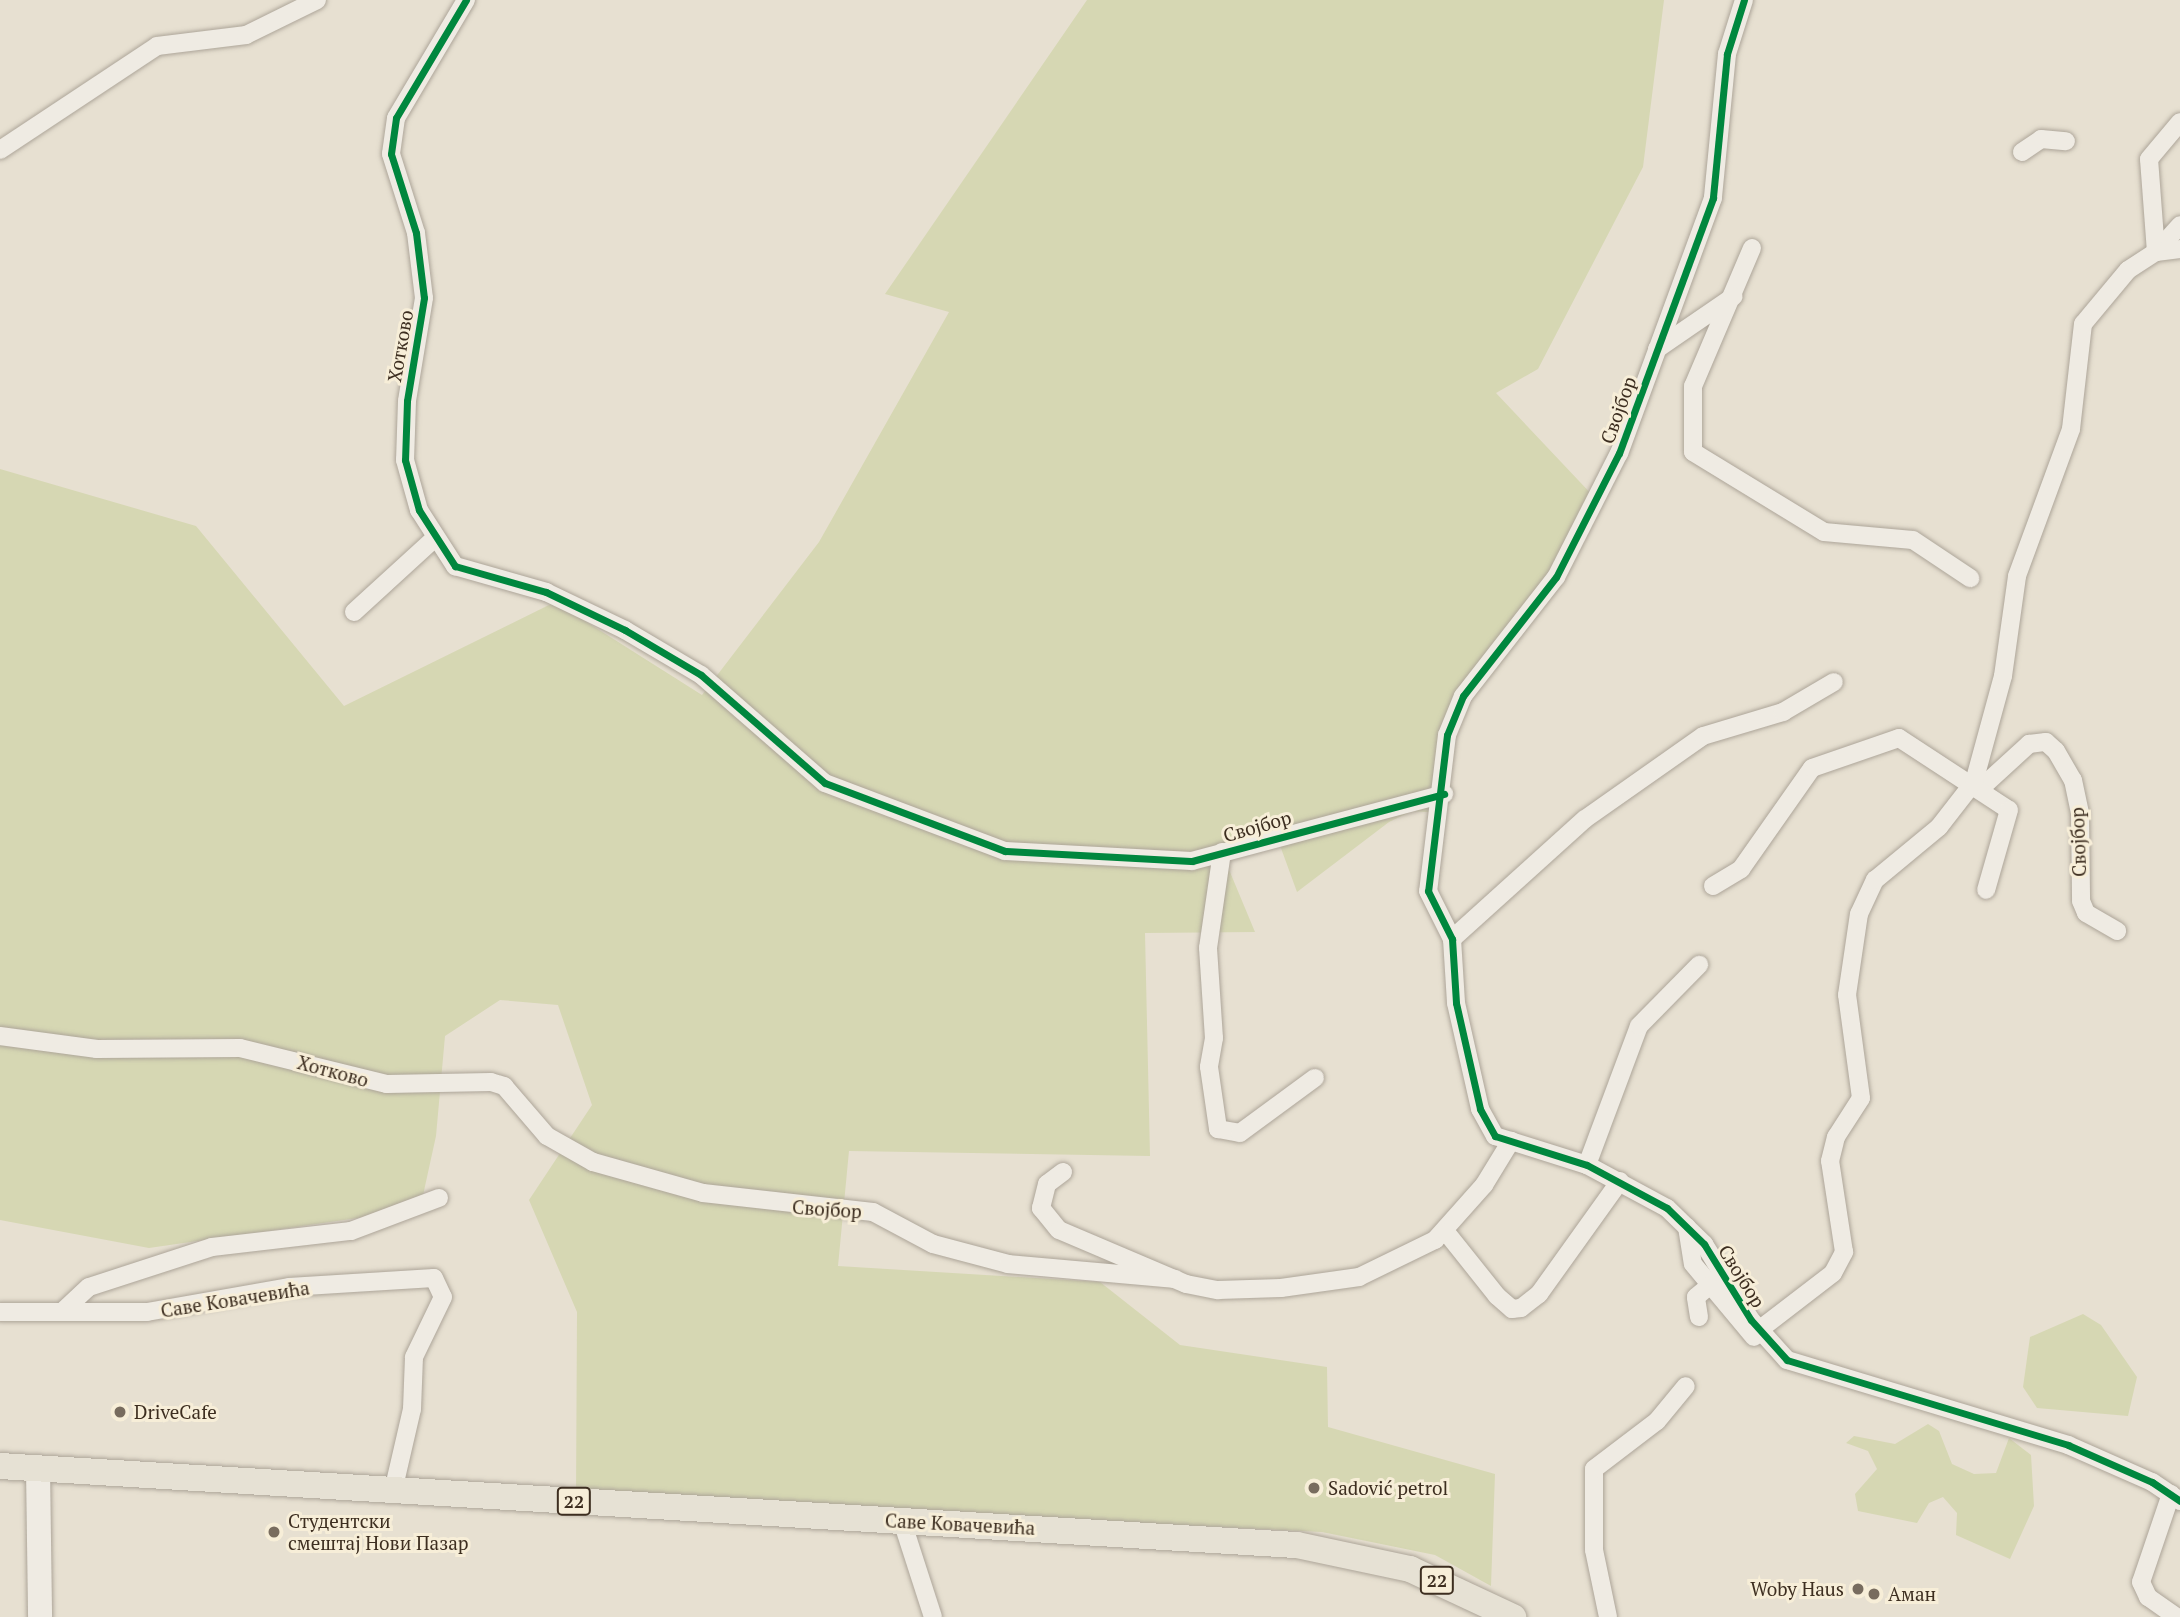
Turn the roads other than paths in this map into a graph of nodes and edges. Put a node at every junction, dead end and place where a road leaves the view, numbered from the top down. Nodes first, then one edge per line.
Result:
1 (317, 0) edge
2 (466, 0) edge
3 (1744, 0) edge
4 (2180, 122) edge
5 (2066, 141) dead end
6 (0, 150) edge
7 (2022, 152) dead end
8 (2180, 225) edge
9 (1752, 248) dead end
10 (2180, 249) edge
11 (2156, 253) junction
12 (1734, 296) junction
13 (1657, 349) junction
14 (434, 539) junction
15 (1970, 578) dead end
16 (354, 612) dead end
17 (1834, 682) dead end
18 (825, 783) joint
19 (1978, 785) junction
20 (1444, 794) junction
21 (1222, 852) junction
22 (1713, 886) dead end
23 (1986, 890) dead end
24 (2117, 931) dead end
25 (1452, 939) junction
26 (1699, 965) dead end
27 (0, 1036) edge
28 (1315, 1078) dead end
29 (1511, 1141) junction
30 (1587, 1165) junction
31 (1063, 1172) dead end
32 (637, 1174) joint
33 (1620, 1181) junction
34 (439, 1198) dead end
35 (1686, 1227) junction
36 (1446, 1232) junction
37 (1175, 1279) junction
38 (1709, 1286) junction
39 (63, 1311) junction
40 (0, 1312) edge
41 (1699, 1317) dead end
42 (1759, 1330) junction
43 (1772, 1347) junction
44 (1686, 1386) dead end
45 (0, 1466) edge
46 (38, 1468) junction
47 (393, 1491) junction
48 (2176, 1498) edge
49 (902, 1521) junction
50 (40, 1617) edge
51 (933, 1617) edge
52 (1513, 1617) edge
53 (1608, 1617) edge
54 (2177, 1617) edge

1 - 6 street
2 - 14 street, Хотково
3 - 13 street, Својбор
4 - 11 street
5 - 7 street
8 - 11 street, Својбор
9 - 12 street
10 - 11 street, Својбор
11 - 19 street, Својбор
12 - 13 street
12 - 15 street
13 - 20 street, Својбор
14 - 16 street
14 - 18 street, Хотково
17 - 25 street
18 - 21 street, Својбор
19 - 22 street
19 - 23 street
19 - 24 street, Својбор
19 - 42 street, Својбор
20 - 21 street, Својбор
20 - 25 street, Својбор
21 - 28 street, Својбор
25 - 29 street, Својбор
26 - 30 street
27 - 32 street, Хотково
29 - 30 street, Својбор
29 - 36 street, Својбор
30 - 33 street, Својбор
31 - 37 street, Својбор
32 - 37 street, Својбор
33 - 35 street, Својбор
33 - 36 street
34 - 39 street
35 - 38 street, Својбор
35 - 42 street, Својбор
36 - 37 street, Својбор
38 - 41 street, Својбор
38 - 43 street, Својбор
39 - 40 street, Саве Ковачевића
39 - 47 street, Саве Ковачевића
42 - 43 street, Својбор
43 - 48 street, Својбор
44 - 53 street
45 - 46 main road, Саве Ковачевића / 22
46 - 47 main road, Саве Ковачевића / 22
46 - 50 street
47 - 49 main road, Саве Ковачевића / 22
48 - 54 street, Својбор
49 - 51 street
49 - 52 main road, Саве Ковачевића / 22

